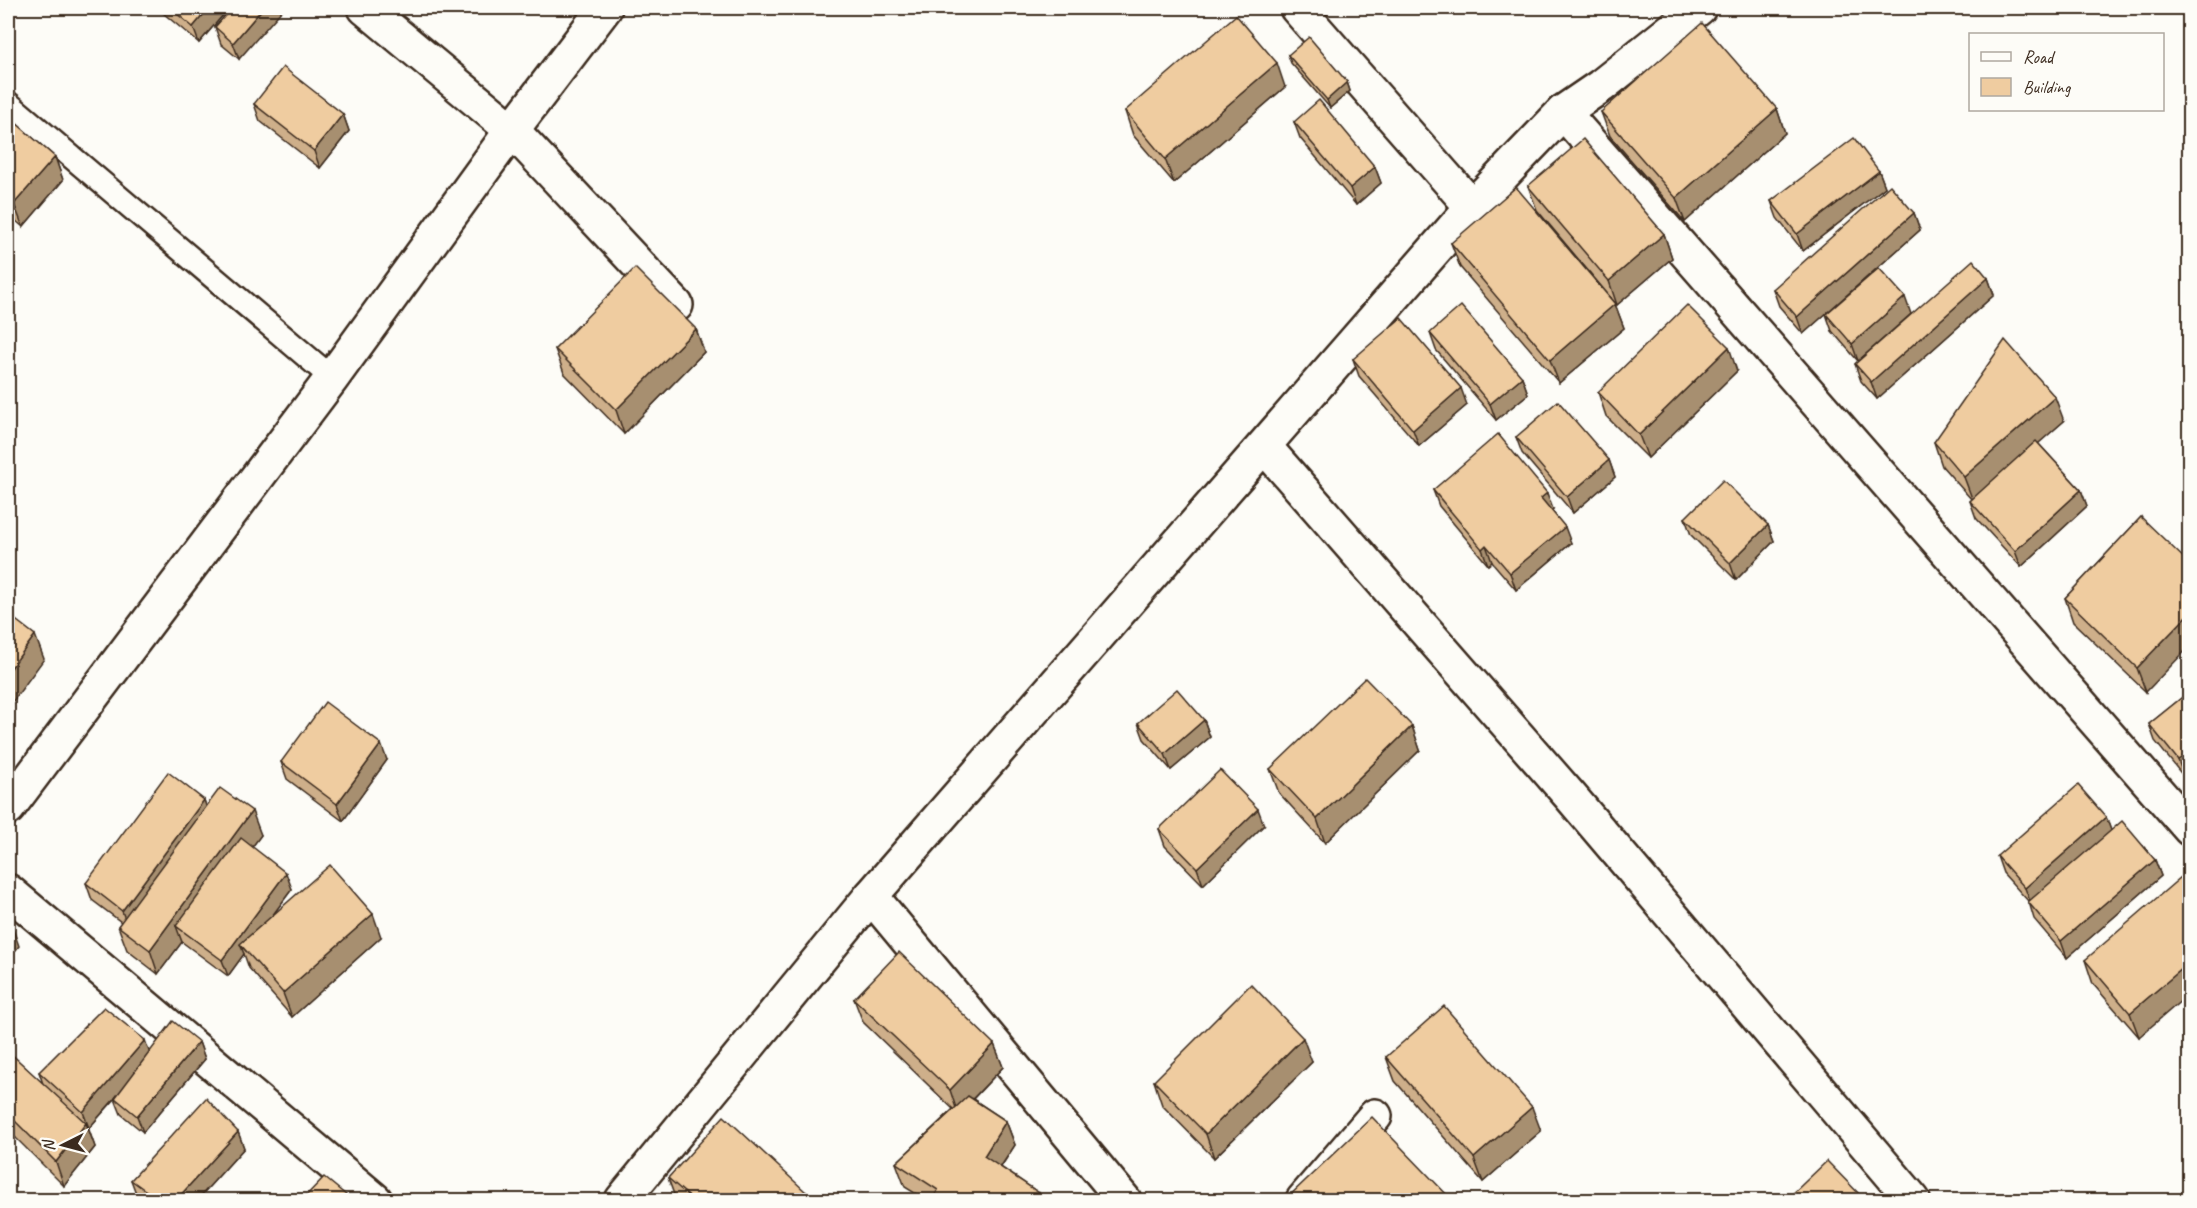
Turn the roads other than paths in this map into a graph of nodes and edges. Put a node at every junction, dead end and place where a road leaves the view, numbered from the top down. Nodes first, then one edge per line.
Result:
1 (365, 8) edge
2 (604, 8) edge
3 (1297, 8) edge
4 (1691, 9) edge
5 (8, 103) edge
6 (1563, 112) junction
7 (512, 130) junction
8 (1473, 207) junction
9 (676, 305) edge
10 (332, 378) junction
11 (1264, 446) junction
12 (8, 808) edge
13 (2184, 813) edge
14 (8, 891) edge
15 (872, 896) junction
16 (1375, 1116) edge
17 (375, 1200) edge
18 (622, 1200) edge
19 (1124, 1200) edge
20 (1303, 1200) edge
21 (1913, 1200) edge

1 - 7 street
2 - 7 street
3 - 8 street
4 - 6 street
5 - 10 lane
6 - 8 street
6 - 13 street
7 - 9 street
7 - 10 street
8 - 11 street
10 - 12 street
11 - 15 street
11 - 21 street
14 - 17 street
15 - 18 street
15 - 19 street
16 - 20 street

